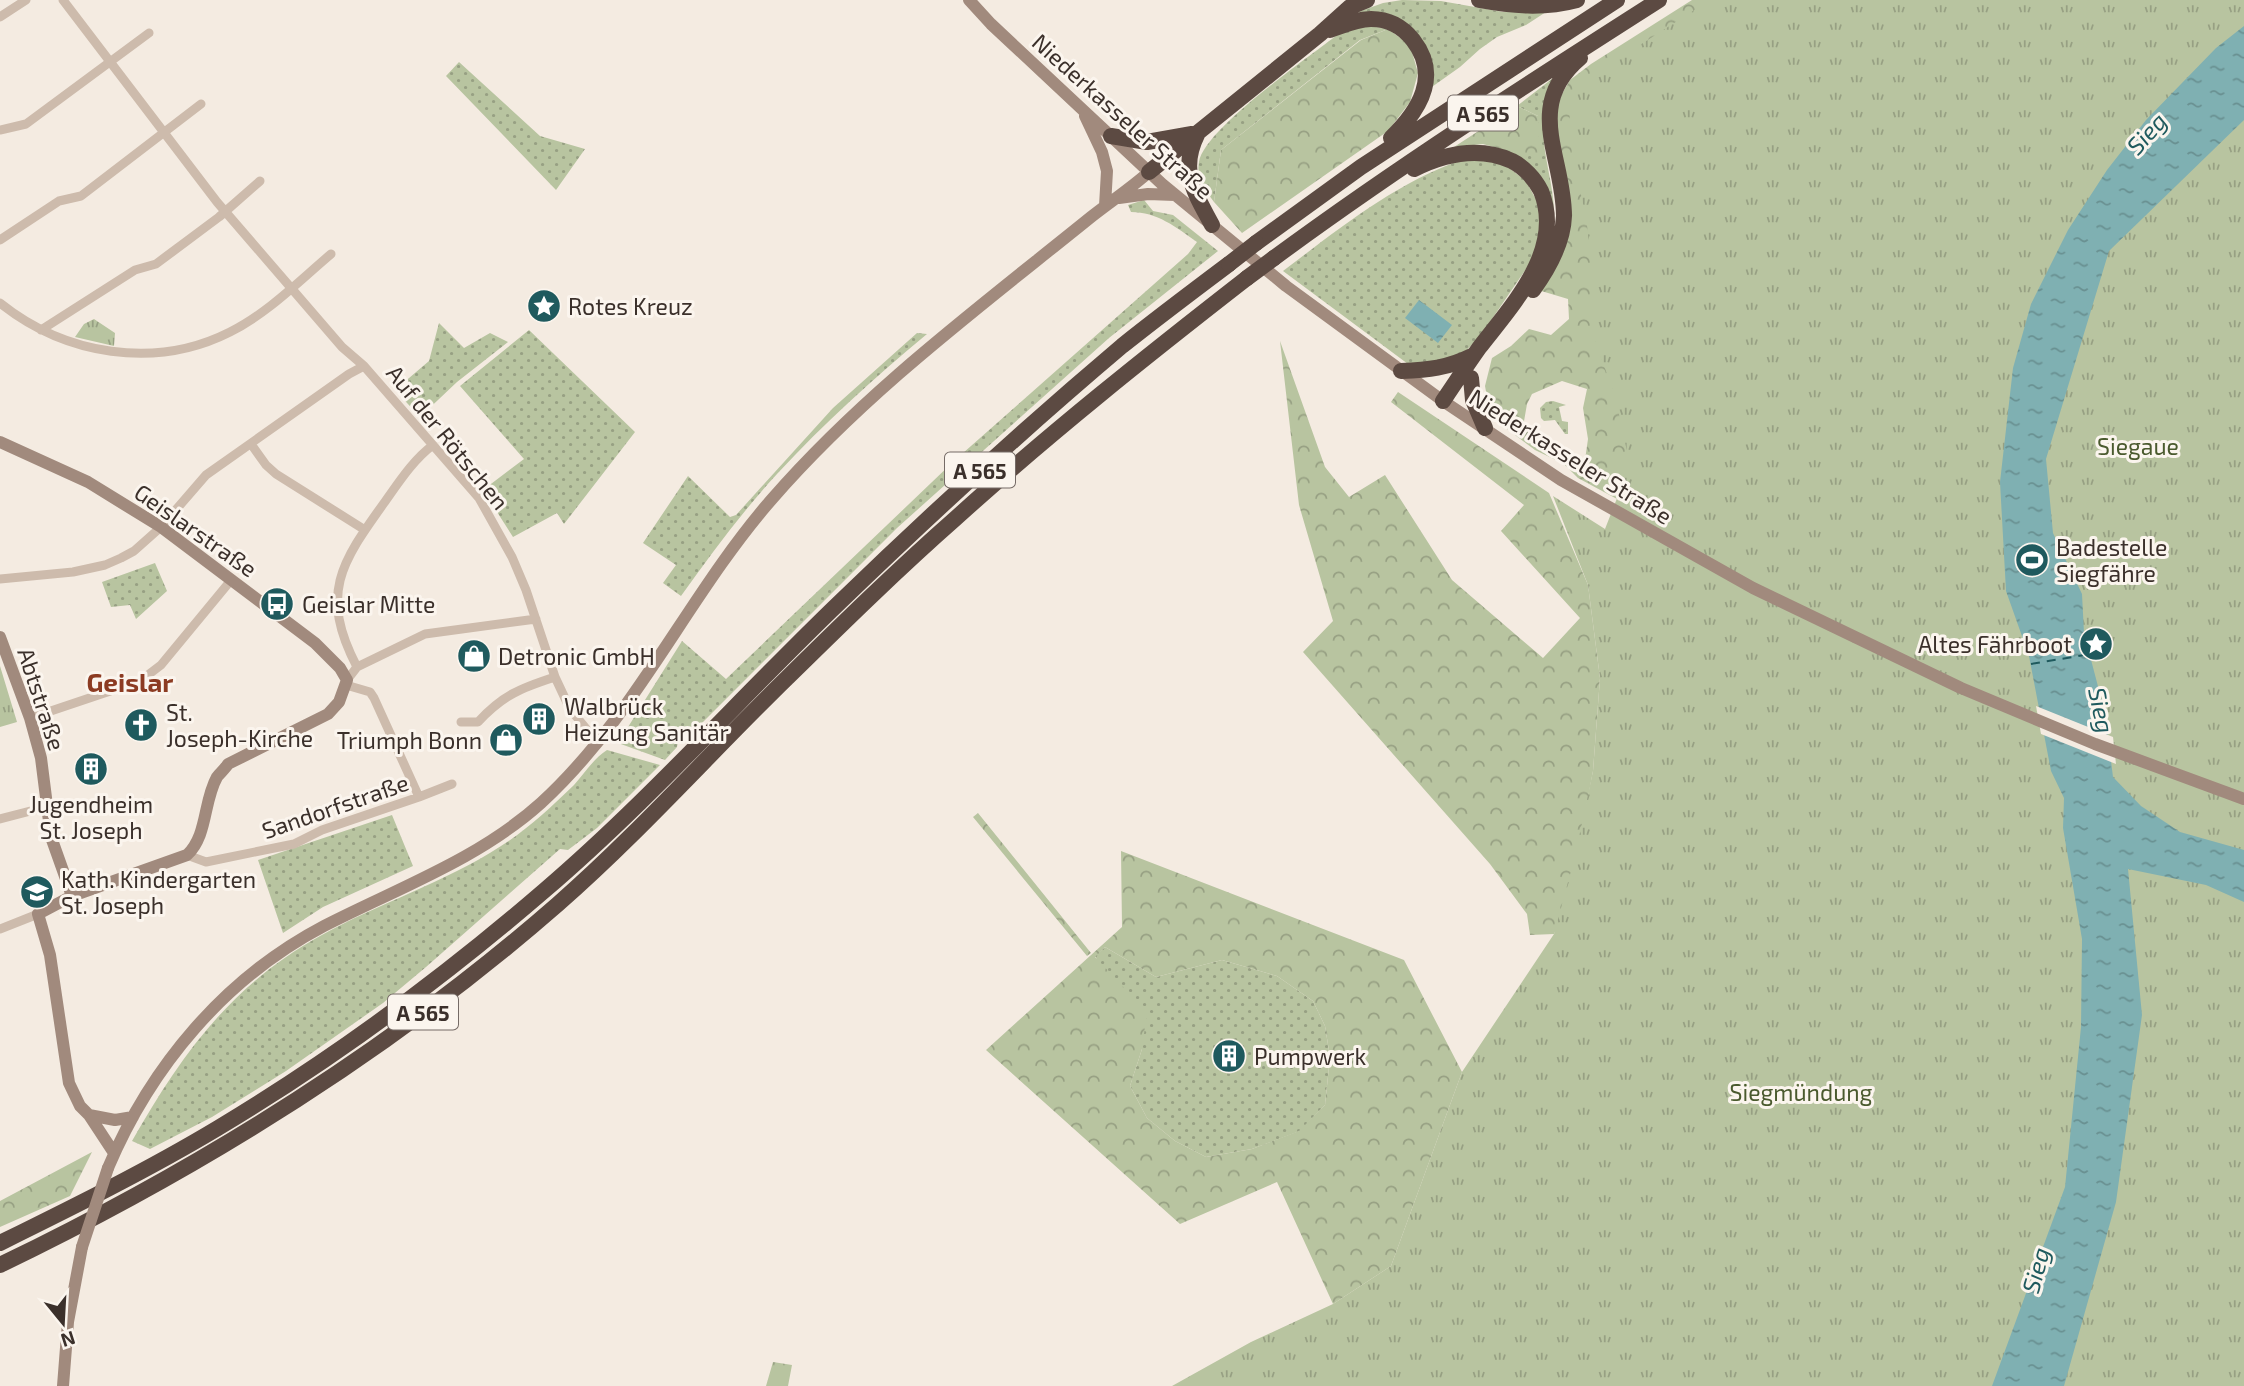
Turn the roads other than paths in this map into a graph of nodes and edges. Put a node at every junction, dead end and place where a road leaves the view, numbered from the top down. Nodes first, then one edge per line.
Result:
1 (26, 0) edge
2 (63, 0) edge
3 (969, 0) edge
4 (1367, 0) edge
5 (1479, 0) edge
6 (1577, 0) edge
7 (1617, 0) edge
8 (1659, 0) edge
9 (0, 17) edge
10 (1619, 26) junction
11 (149, 33) dead end
12 (1320, 34) junction
13 (110, 61) junction
14 (201, 104) dead end
15 (1080, 107) junction
16 (0, 130) edge
17 (1198, 132) junction
18 (164, 134) junction
19 (1111, 136) junction
20 (1361, 167) junction
21 (1149, 172) junction
22 (260, 181) dead end
23 (1175, 195) junction
24 (1110, 202) junction
25 (1350, 202) junction
26 (225, 211) junction
27 (1212, 225) junction
28 (0, 240) edge
29 (331, 254) dead end
30 (292, 287) junction
31 (0, 303) edge
32 (41, 330) junction
33 (1474, 355) junction
34 (364, 366) junction
35 (1401, 371) junction
36 (1471, 378) junction
37 (1447, 404) junction
38 (1485, 428) junction
39 (0, 442) edge
40 (251, 444) junction
41 (433, 444) junction
42 (161, 527) junction
43 (365, 530) junction
44 (0, 579) edge
45 (232, 579) junction
46 (536, 619) junction
47 (0, 637) edge
48 (357, 667) junction
49 (555, 677) junction
50 (347, 683) junction
51 (30, 718) junction
52 (461, 722) dead end
53 (598, 743) junction
54 (452, 784) dead end
55 (419, 797) junction
56 (2244, 799) edge
57 (46, 807) junction
58 (0, 819) edge
59 (187, 855) junction
60 (72, 897) junction
61 (38, 914) junction
62 (0, 929) edge
63 (89, 1115) junction
64 (133, 1117) junction
65 (114, 1153) junction
66 (0, 1243) edge
67 (0, 1265) edge
68 (63, 1386) edge

1 - 9 street
2 - 13 street, Auf der Rötschen
3 - 15 main road, Niederkasseler Straße
4 - 12 highway
5 - 6 highway
7 - 20 highway, A 565
8 - 10 highway, A 565
10 - 25 highway, A 565
10 - 36 highway
11 - 13 street
12 - 17 highway
12 - 20 highway
13 - 16 street
13 - 18 street, Auf der Rötschen
14 - 18 street
15 - 19 main road, Niederkasseler Straße
15 - 24 main road
17 - 19 highway
17 - 21 highway
17 - 27 highway
18 - 26 street, Auf der Rötschen
18 - 28 street
19 - 21 main road, Niederkasseler Straße
20 - 66 highway, A 565, bridge
21 - 23 main road, Niederkasseler Straße
21 - 24 main road
22 - 26 street
23 - 24 main road
23 - 27 main road, Niederkasseler Straße
24 - 53 main road
25 - 33 highway
25 - 67 highway, A 565, bridge
26 - 30 street, Auf der Rötschen
26 - 32 street
27 - 35 main road, Niederkasseler Straße
29 - 30 street
30 - 32 street
30 - 34 street, Auf der Rötschen
31 - 32 street
33 - 35 highway
33 - 37 highway
34 - 40 street
34 - 41 street, Auf der Rötschen
35 - 37 main road, Niederkasseler Straße
36 - 37 highway
36 - 38 highway
37 - 38 main road, Niederkasseler Straße
38 - 56 main road, Niederkasseler Straße
39 - 42 main road, Geislarstraße
40 - 42 street
40 - 43 street
41 - 43 street
41 - 46 street, Auf der Rötschen
42 - 44 street
42 - 45 main road, Geislarstraße
43 - 48 street
45 - 50 main road, Geislarstraße
45 - 51 street
46 - 48 street
46 - 49 street, Auf der Rötschen
47 - 51 main road, Abtstraße
48 - 50 street
49 - 52 street
49 - 53 street, Auf der Rötschen
50 - 55 street
50 - 59 main road
51 - 57 main road, Abtstraße
53 - 64 main road
54 - 55 street, Sandorfstraße
55 - 59 street, Sandorfstraße
57 - 58 street
57 - 60 main road, Abtstraße
59 - 60 main road
60 - 61 main road
61 - 62 street
61 - 63 main road
63 - 64 main road
63 - 65 main road
64 - 65 main road
65 - 68 main road, bridge

